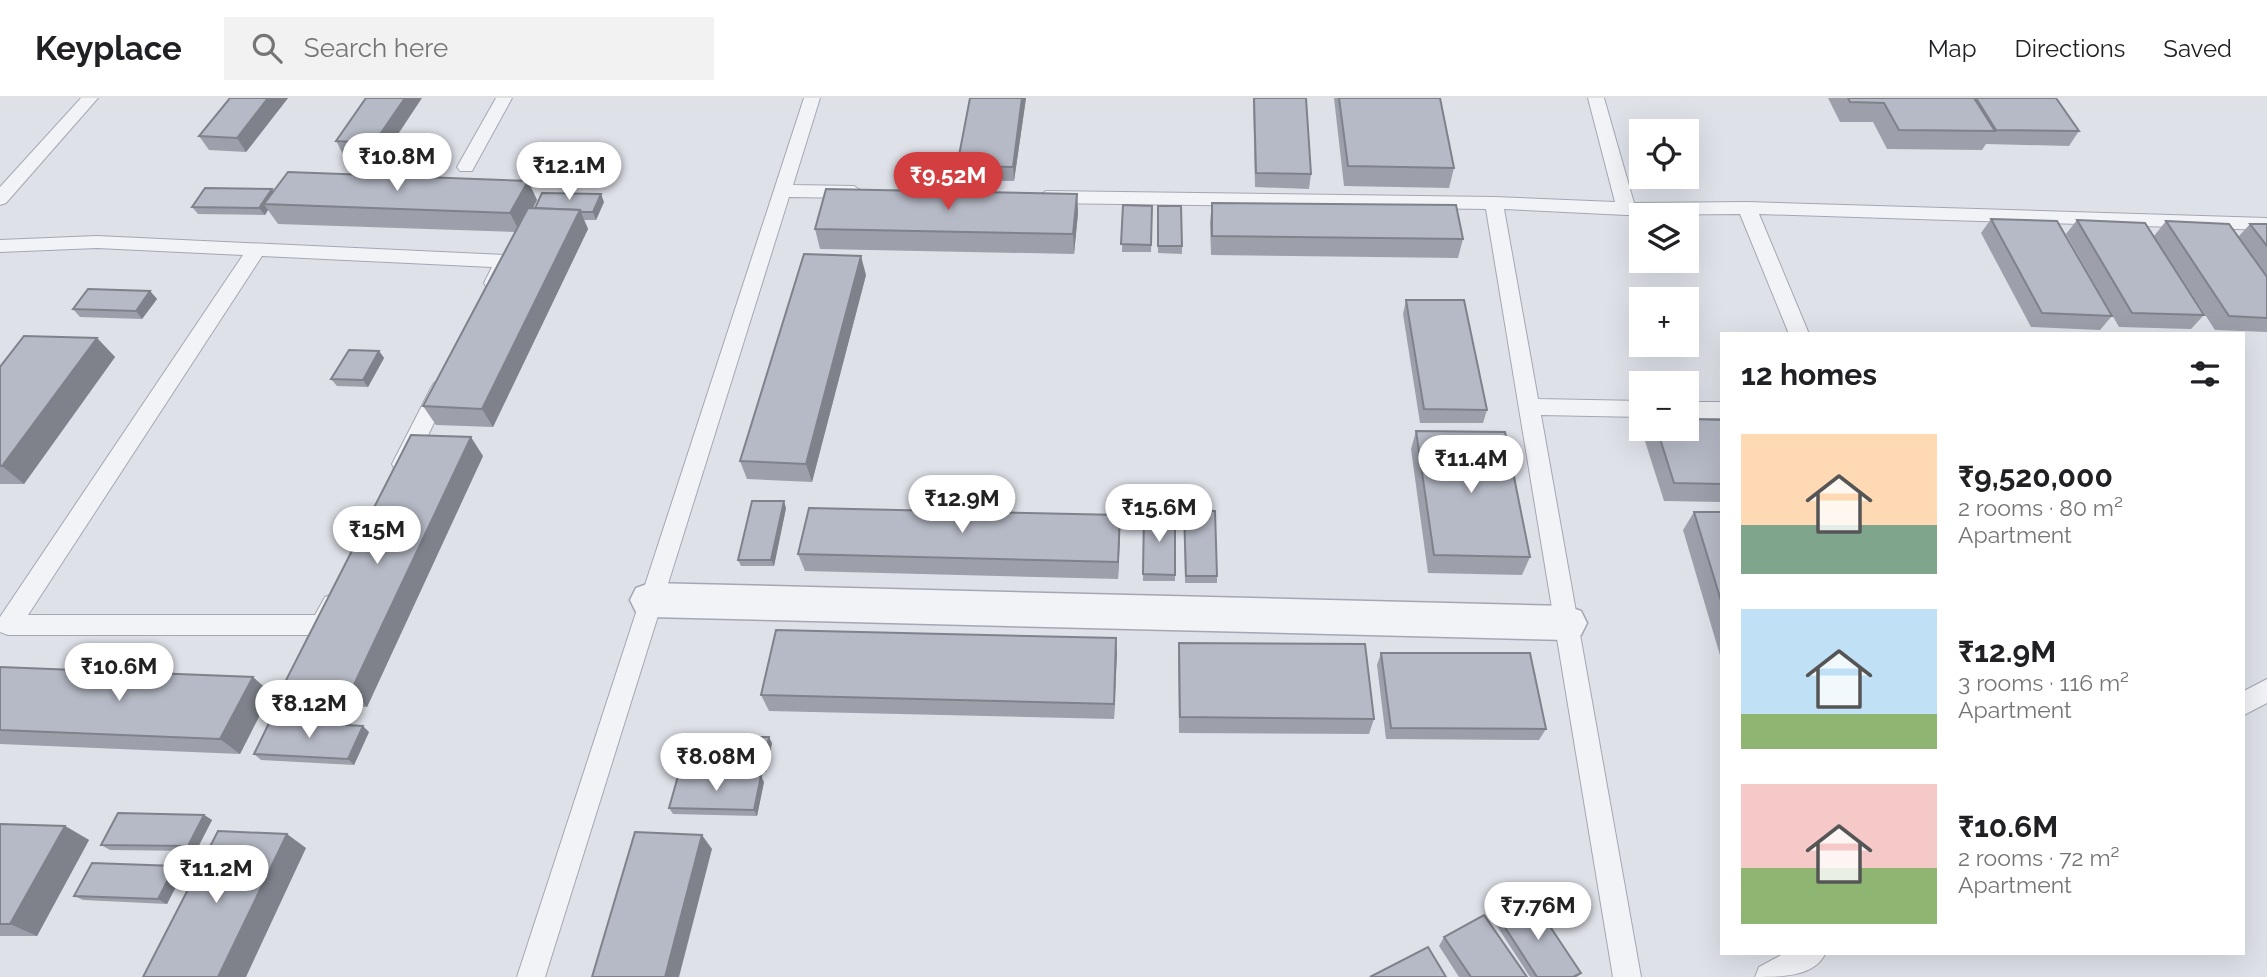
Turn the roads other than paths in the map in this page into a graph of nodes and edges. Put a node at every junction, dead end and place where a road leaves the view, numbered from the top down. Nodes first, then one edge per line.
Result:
1 (90, 98) edge
2 (504, 98) edge
3 (812, 98) edge
4 (1596, 98) edge
5 (466, 167) dead end
6 (0, 169) edge
7 (23, 170) junction
8 (784, 191) junction
9 (867, 193) edge
10 (1033, 196) edge
11 (0, 199) edge
12 (1494, 203) junction
13 (1746, 208) junction
14 (1626, 209) junction
15 (2267, 224) edge
16 (0, 246) edge
17 (258, 248) junction
18 (486, 298) edge
19 (1798, 332) edge
20 (450, 371) edge
21 (1530, 407) junction
22 (1629, 409) edge
23 (1699, 410) edge
24 (1720, 410) edge
25 (395, 480) edge
26 (340, 589) edge
27 (650, 600) junction
28 (1566, 623) junction
29 (2267, 690) edge
30 (2245, 703) edge
31 (1809, 955) edge
32 (531, 977) edge
33 (1627, 977) edge
34 (1769, 977) edge

1 - 7 lane
2 - 5 lane
3 - 8 lane
4 - 14 lane
6 - 7 lane
7 - 11 lane
8 - 9 lane
8 - 27 lane
10 - 12 lane
12 - 14 lane
12 - 21 lane
13 - 14 lane
13 - 15 lane
13 - 19 lane
16 - 17 lane
17 - 18 lane
17 - 26 lane
20 - 25 lane
21 - 22 lane
21 - 28 lane
23 - 24 lane
27 - 28 street
27 - 32 lane
28 - 33 lane
29 - 30 lane
31 - 34 lane

